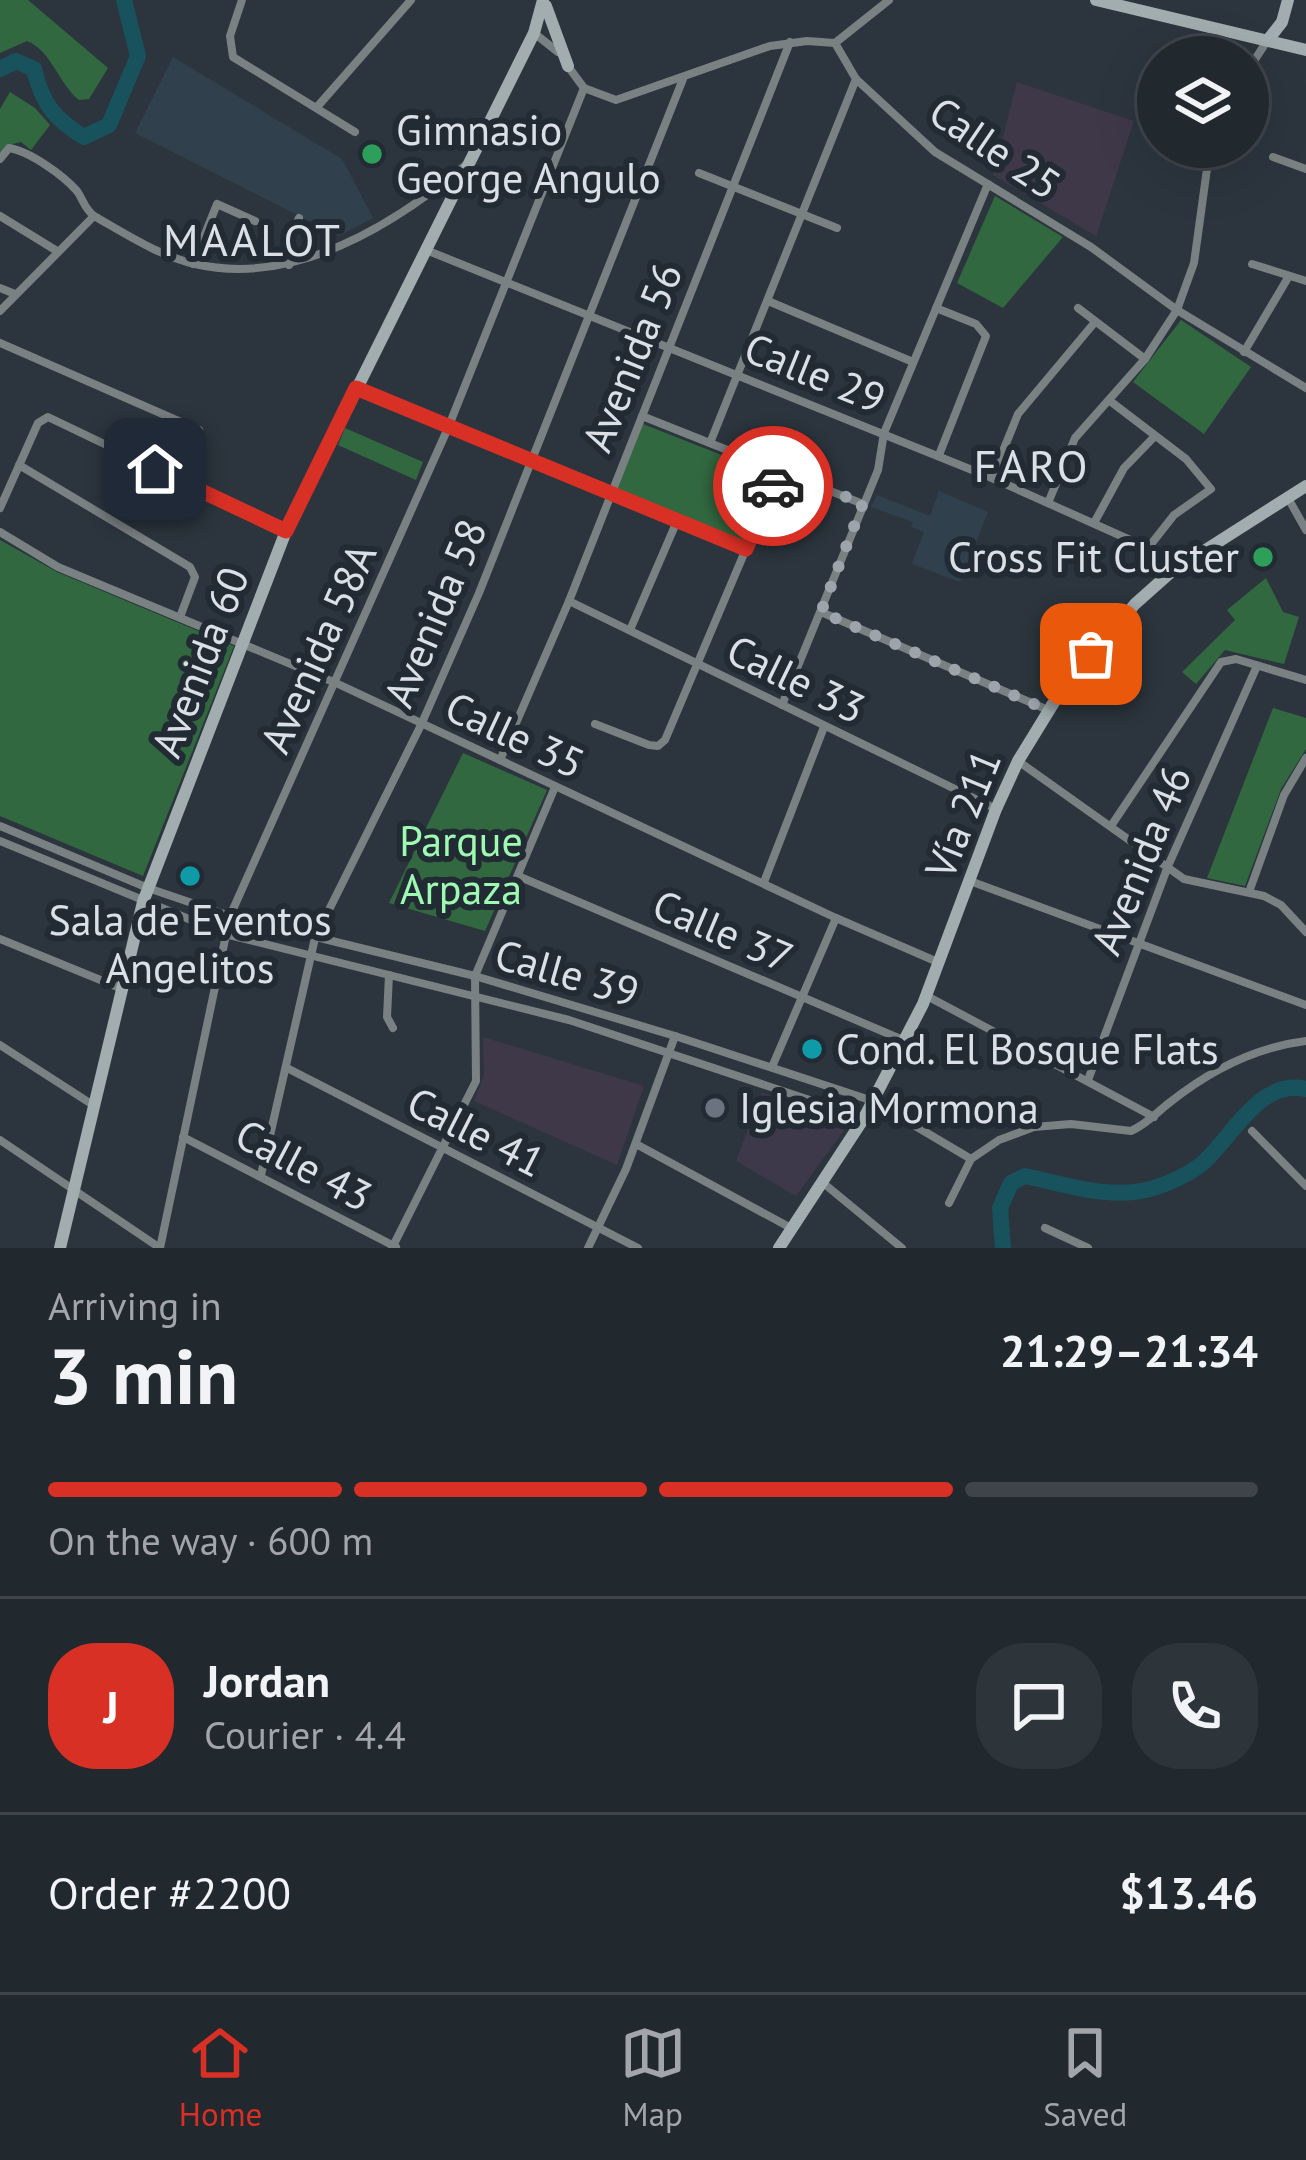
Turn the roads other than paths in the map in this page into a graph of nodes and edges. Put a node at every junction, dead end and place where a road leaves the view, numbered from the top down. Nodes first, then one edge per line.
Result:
1 (242, 0) edge
2 (411, 0) edge
3 (544, 0) edge
4 (890, 0) edge
5 (1096, 0) edge
6 (1288, 0) edge
7 (534, 32) junction
8 (1251, 36) edge
9 (1269, 39) edge
10 (1269, 40) edge
11 (790, 42) junction
12 (835, 44) junction
13 (1306, 50) edge
14 (568, 66) junction
15 (683, 79) junction
16 (856, 79) junction
17 (584, 88) junction
18 (316, 108) junction
19 (355, 132) dead end
20 (1273, 157) dead end
21 (0, 159) edge
22 (472, 159) junction
23 (1207, 168) edge
24 (1306, 169) edge
25 (699, 172) dead end
26 (988, 184) junction
27 (732, 186) junction
28 (802, 215) junction
29 (0, 216) edge
30 (94, 216) junction
31 (299, 218) dead end
32 (255, 220) dead end
33 (837, 228) dead end
34 (426, 250) junction
35 (57, 251) junction
36 (1252, 263) dead end
37 (193, 264) junction
38 (289, 265) junction
39 (1289, 276) junction
40 (506, 280) junction
41 (1306, 281) edge
42 (0, 288) edge
43 (15, 294) junction
44 (768, 301) junction
45 (936, 308) junction
46 (1078, 308) dead end
47 (1177, 310) junction
48 (0, 311) edge
49 (589, 313) junction
50 (1095, 322) junction
51 (0, 344) edge
52 (670, 347) junction
53 (1244, 352) junction
54 (1145, 359) junction
55 (913, 362) junction
56 (737, 373) junction
57 (356, 388) junction
58 (1306, 388) edge
59 (1110, 401) junction
60 (642, 416) junction
61 (448, 428) junction
62 (199, 430) dead end
63 (884, 433) junction
64 (1155, 436) junction
65 (710, 443) junction
66 (938, 455) junction
67 (530, 462) junction
68 (19, 465) junction
69 (779, 472) junction
70 (992, 478) junction
71 (1306, 487) edge
72 (610, 494) junction
73 (1288, 498) junction
74 (863, 503) junction
75 (1048, 503) junction
76 (0, 508) edge
77 (677, 521) junction
78 (1094, 523) junction
79 (1306, 530) edge
80 (286, 531) junction
81 (0, 532) edge
82 (1148, 548) junction
83 (746, 549) junction
84 (1171, 572) junction
85 (569, 601) junction
86 (821, 612) junction
87 (180, 617) junction
88 (630, 630) junction
89 (243, 642) junction
90 (699, 664) junction
91 (1257, 666) junction
92 (1306, 680) edge
93 (336, 683) junction
94 (782, 705) junction
95 (1048, 710) junction
96 (595, 724) dead end
97 (421, 725) junction
98 (824, 727) junction
99 (1306, 758) edge
100 (500, 760) junction
101 (1018, 760) junction
102 (555, 787) junction
103 (997, 809) junction
104 (0, 826) edge
105 (1111, 826) junction
106 (0, 841) edge
107 (1168, 866) junction
108 (518, 876) junction
109 (970, 881) junction
110 (764, 882) junction
111 (1249, 892) junction
112 (145, 895) junction
113 (230, 916) junction
114 (836, 919) junction
115 (1306, 932) edge
116 (225, 934) junction
117 (315, 938) junction
118 (0, 939) edge
119 (1137, 946) junction
120 (310, 956) junction
121 (940, 963) junction
122 (389, 975) junction
123 (475, 976) junction
124 (120, 988) junction
125 (473, 995) junction
126 (927, 996) junction
127 (801, 998) junction
128 (1306, 1005) edge
129 (393, 1028) dead end
130 (675, 1036) junction
131 (904, 1041) junction
132 (1306, 1041) edge
133 (0, 1045) edge
134 (670, 1052) junction
135 (286, 1067) junction
136 (772, 1067) junction
137 (1088, 1080) junction
138 (873, 1101) junction
139 (93, 1105) junction
140 (1154, 1117) junction
141 (864, 1118) junction
142 (1252, 1131) dead end
143 (182, 1137) junction
144 (0, 1140) edge
145 (636, 1144) junction
146 (443, 1150) junction
147 (970, 1160) junction
148 (261, 1175) junction
149 (822, 1182) junction
150 (1306, 1186) edge
151 (74, 1189) junction
152 (949, 1203) dead end
153 (598, 1228) junction
154 (790, 1228) junction
155 (1046, 1228) dead end
156 (394, 1247) edge
157 (60, 1248) edge
158 (160, 1248) edge
159 (588, 1248) edge
160 (638, 1248) edge
161 (779, 1248) edge
162 (902, 1248) edge
163 (1088, 1248) edge

1 - 18 street
2 - 18 street
3 - 7 street, Avenida 60
3 - 14 street
4 - 12 street
5 - 8 street
6 - 9 street
7 - 14 street
7 - 22 street, Avenida 60
10 - 13 street
11 - 12 street
11 - 15 street
11 - 27 street, Avenida 56
12 - 16 street, Calle 25
14 - 17 street
15 - 17 street
15 - 49 street, Avenida 58
16 - 26 street, Calle 25
16 - 28 street
17 - 40 street, Avenida 58A
18 - 19 street
20 - 24 street
21 - 30 street
22 - 34 street, Avenida 60
22 - 38 street
23 - 47 street
25 - 27 street
26 - 45 street
26 - 47 street, Calle 25
27 - 28 street
27 - 52 street, Avenida 56
28 - 33 street
28 - 44 street
29 - 35 street
30 - 35 street
30 - 37 street
31 - 38 street
32 - 37 street
34 - 40 street, Calle 29
34 - 57 street, Avenida 60
35 - 43 street
36 - 39 street
37 - 38 street
39 - 41 street
39 - 53 street
40 - 49 street, Calle 29
40 - 61 street, Avenida 58A
42 - 43 street
43 - 48 street
44 - 55 street
44 - 56 street
45 - 55 street
45 - 66 street
46 - 50 street
47 - 53 street, Calle 25
47 - 54 street
49 - 52 street, Calle 29
49 - 67 street, Avenida 58
50 - 54 street
50 - 70 street
51 - 62 street
52 - 56 street, Calle 29
52 - 60 street, Avenida 56
53 - 58 street, Calle 25
54 - 59 street
55 - 63 street
56 - 63 street, Calle 29
56 - 65 street
57 - 61 street
57 - 80 street, Avenida 60
59 - 64 street
59 - 75 street
60 - 65 street
60 - 72 street, Avenida 56
61 - 67 street
61 - 93 street, Avenida 58A
63 - 66 street, Calle 29
63 - 74 street
64 - 78 street
64 - 82 street
65 - 69 street
66 - 70 street, Calle 29
67 - 72 street
67 - 97 street, Avenida 58
68 - 76 street
68 - 80 street
68 - 87 street
69 - 74 street
69 - 83 street
70 - 75 street, Calle 29
71 - 73 street, Vía 211
72 - 77 street
72 - 85 street, Avenida 56
73 - 79 street
73 - 84 street, Vía 211
74 - 86 street
75 - 78 street, Calle 29
77 - 83 street
77 - 88 street
78 - 82 street, Calle 29
80 - 89 street, Avenida 60
81 - 87 street, Calle 35
82 - 84 street, Calle 29
83 - 90 street
84 - 95 street, Vía 211
85 - 88 street, Calle 33
85 - 100 street, Avenida 56
86 - 94 street
86 - 95 street
87 - 89 street, Calle 35
88 - 90 street, Calle 33
89 - 93 street, Calle 35
89 - 112 street, Avenida 60
90 - 94 street, Calle 33
90 - 96 street
91 - 92 street
91 - 105 street
91 - 107 street, Avenida 46
93 - 97 street, Calle 35
93 - 113 street, Avenida 58A
94 - 98 street, Calle 33
95 - 101 street, Vía 211
97 - 100 street, Calle 35
97 - 117 street, Avenida 58
98 - 103 street, Calle 33
98 - 110 street
99 - 111 street
100 - 102 street, Calle 35
101 - 103 street, Vía 211
101 - 105 street
102 - 108 street
102 - 110 street, Calle 35
103 - 109 street, Vía 211
104 - 112 street, Calle 39
105 - 107 street
106 - 112 street, Calle 39
107 - 111 street
107 - 119 street, Avenida 46
108 - 123 street
108 - 127 street, Calle 37
109 - 119 street
109 - 121 street, Vía 211
110 - 114 street, Calle 35
111 - 115 street
112 - 113 street, Calle 39
112 - 116 street, Calle 39
112 - 124 street, Avenida 60
113 - 116 street, Avenida 58A
113 - 117 street, Calle 39
114 - 121 street, Calle 35
114 - 127 street
116 - 120 street, Calle 39
116 - 143 street, Avenida 58A
117 - 120 street, Avenida 58
117 - 123 street, Calle 39
118 - 124 street
119 - 128 street
119 - 137 street, Avenida 46
120 - 122 street, Calle 39
120 - 135 street, Avenida 58
121 - 126 street, Vía 211
122 - 125 street, Calle 39
122 - 129 street
123 - 125 street
123 - 130 street, Calle 39
124 - 139 street, Avenida 60
125 - 134 street, Calle 39
125 - 146 street
126 - 131 street, Vía 211
126 - 137 street
127 - 131 street, Calle 37
127 - 136 street
130 - 134 street
130 - 136 street, Calle 39
131 - 138 street, Vía 211
132 - 140 street
133 - 139 street
134 - 141 street, Calle 39
134 - 145 street
135 - 146 street, Calle 41
135 - 148 street, Avenida 58
136 - 138 street, Calle 39
137 - 140 street
138 - 141 street, Vía 211
138 - 147 street, Calle 39
139 - 151 street, Avenida 60
140 - 147 street
141 - 149 street, Vía 211
142 - 150 street
143 - 148 street, Calle 43
143 - 158 street, Avenida 58A
144 - 151 street
145 - 153 street
145 - 154 street
146 - 153 street, Calle 41
146 - 156 street
147 - 152 street
148 - 156 street, Calle 43
149 - 154 street, Vía 211
149 - 162 street
151 - 157 street, Avenida 60
151 - 158 street
153 - 159 street
153 - 160 street, Calle 41
154 - 161 street, Vía 211
155 - 163 street

